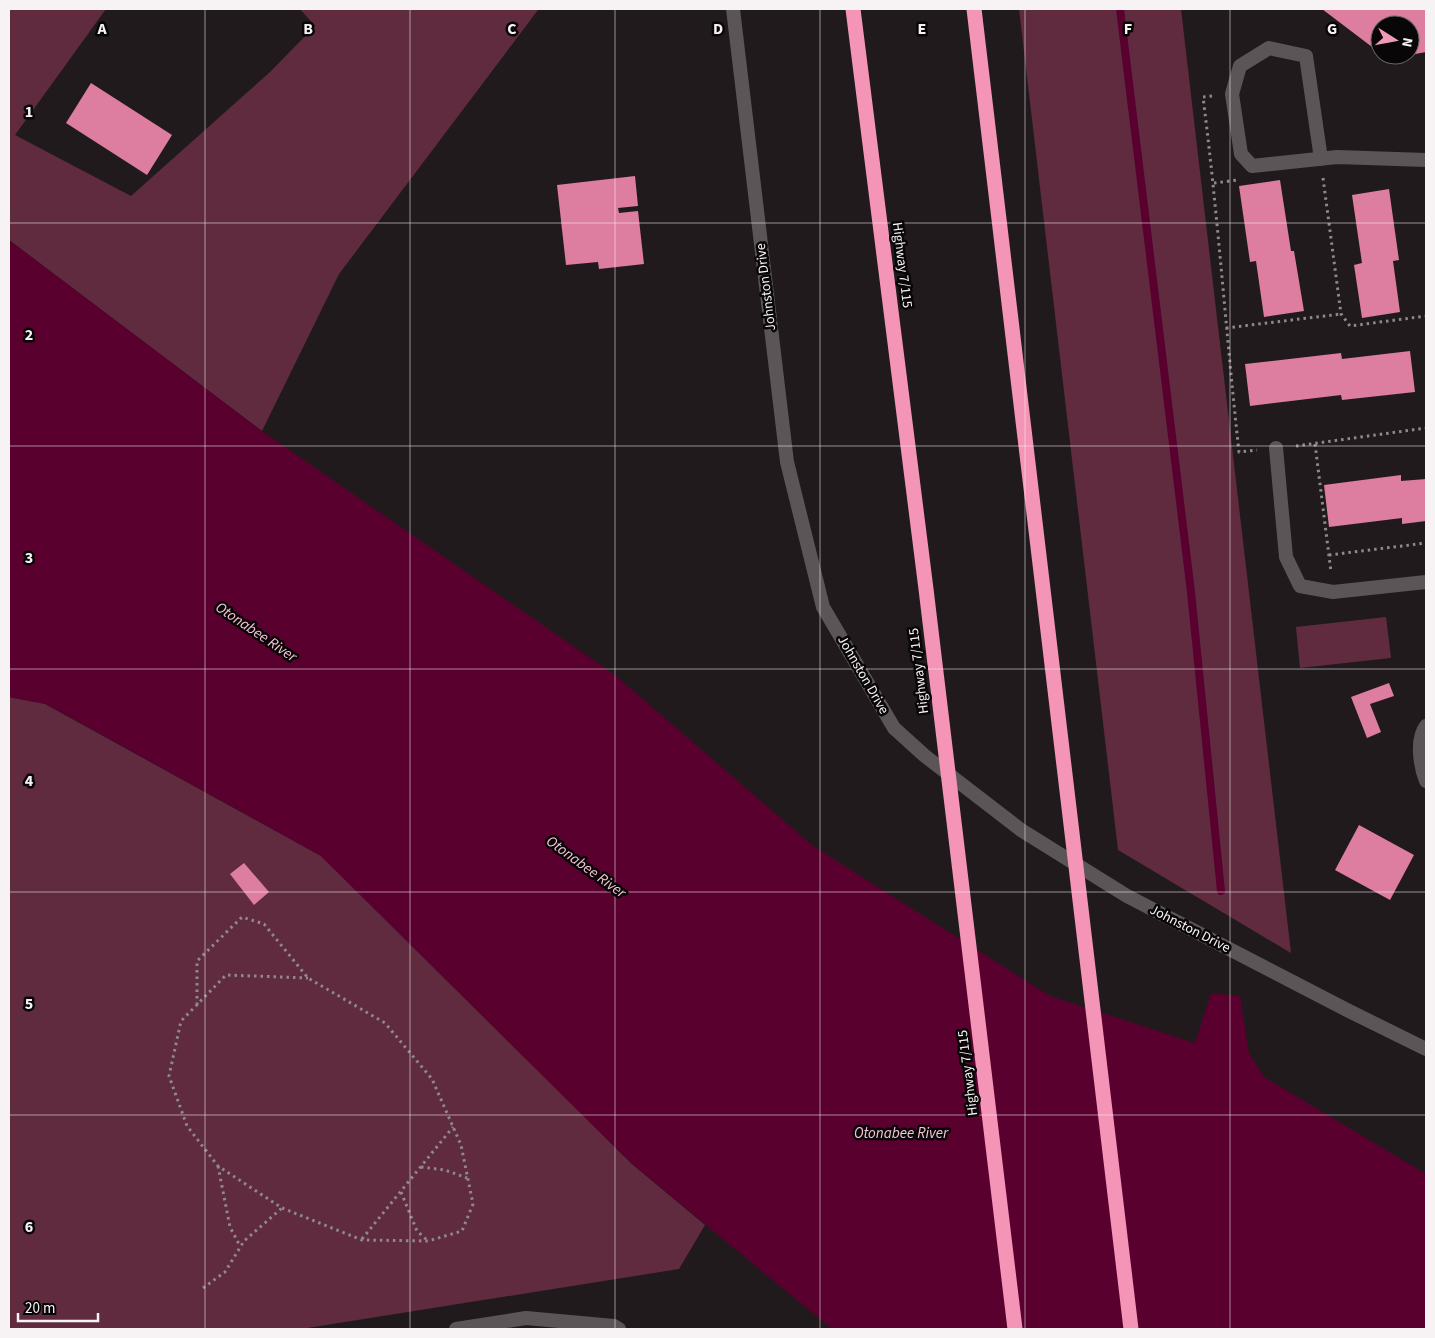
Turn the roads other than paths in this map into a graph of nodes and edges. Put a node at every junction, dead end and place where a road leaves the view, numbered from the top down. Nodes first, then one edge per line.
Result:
1 (733, 9) edge
2 (854, 9) edge
3 (974, 9) edge
4 (1321, 159) junction
5 (1426, 160) edge
6 (1276, 448) road end
7 (1426, 582) edge
8 (1426, 726) edge
9 (1426, 780) edge
10 (1426, 1049) edge
11 (456, 1329) edge
12 (619, 1329) edge
13 (1015, 1329) edge
14 (1131, 1329) edge

1 - 10 street, Johnston Drive
2 - 13 highway, Highway 7/115
3 - 14 highway
4 - 4 street
4 - 5 street
6 - 7 street
8 - 9 street
11 - 12 street

